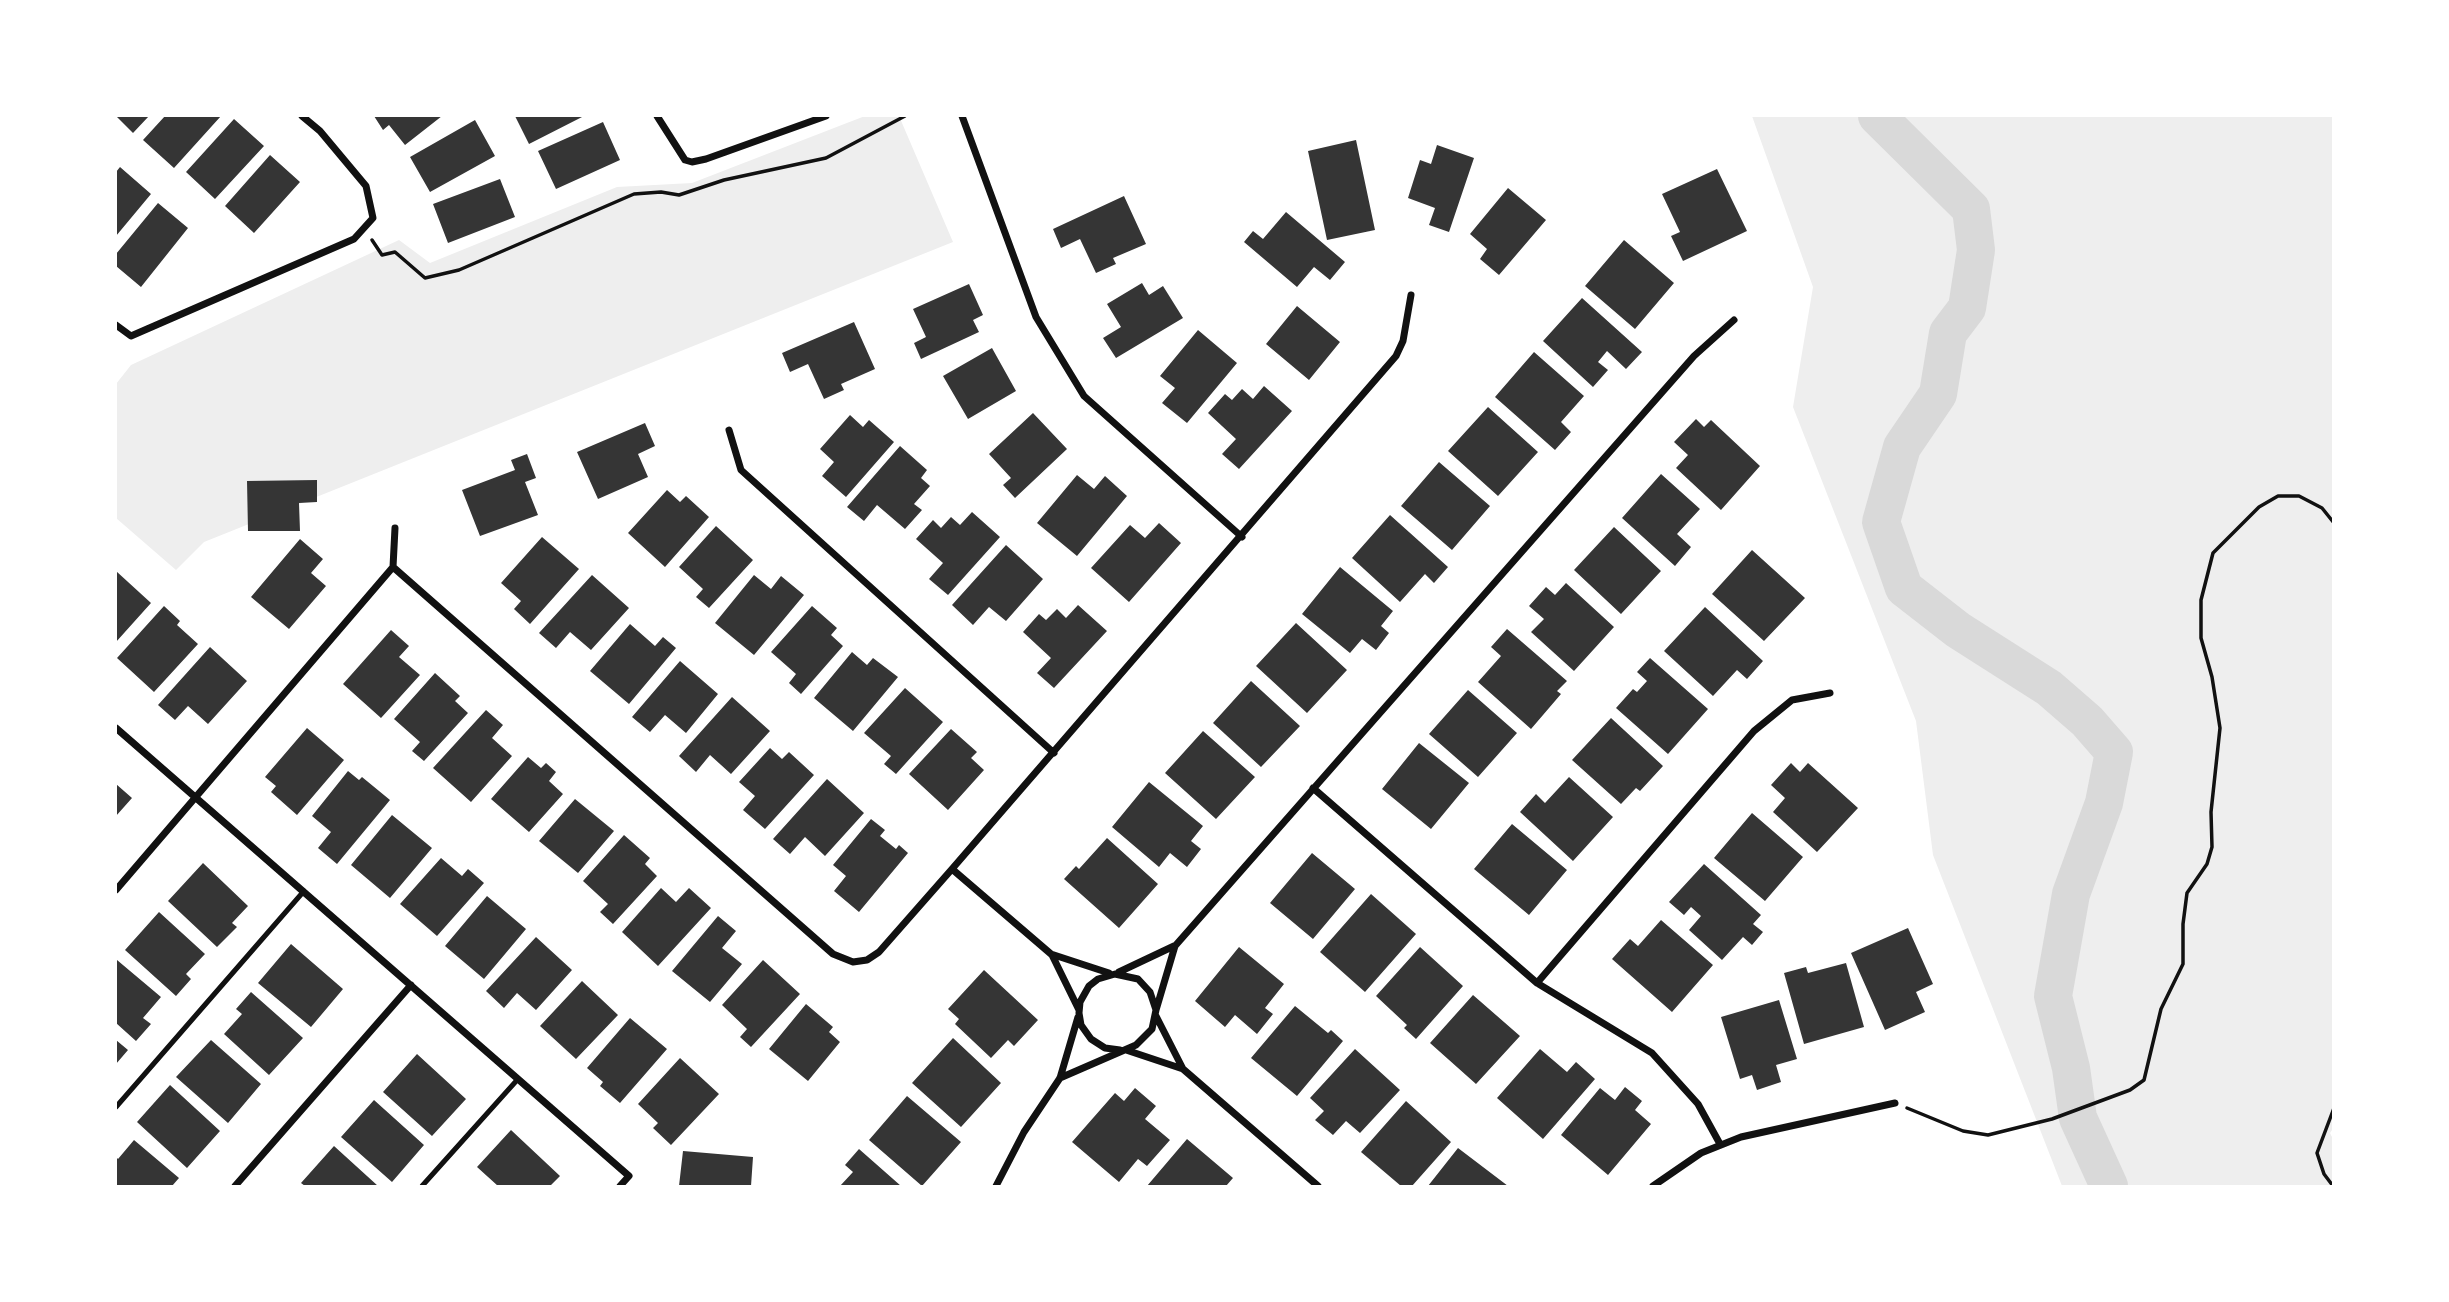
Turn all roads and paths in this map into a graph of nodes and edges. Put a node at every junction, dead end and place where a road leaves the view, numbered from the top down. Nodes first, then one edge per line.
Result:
1 (302, 116) edge
2 (657, 116) edge
3 (826, 116) edge
4 (905, 116) edge
5 (962, 116) edge
6 (382, 255) dead end
7 (1411, 295) dead end
8 (1734, 320) dead end
9 (116, 325) edge
10 (729, 430) dead end
11 (2333, 523) edge
12 (396, 528) dead end
13 (1242, 537) junction
14 (393, 567) junction
15 (1830, 694) dead end
16 (116, 727) edge
17 (1054, 753) junction
18 (1313, 788) junction
19 (196, 798) junction
20 (952, 869) junction
21 (116, 890) edge
22 (303, 891) junction
23 (1175, 946) junction
24 (1051, 954) junction
25 (1113, 974) junction
26 (1536, 983) junction
27 (411, 985) junction
28 (1079, 1012) junction
29 (1155, 1013) junction
30 (2333, 1038) edge
31 (2333, 1046) edge
32 (1122, 1050) junction
33 (1183, 1069) junction
34 (1060, 1078) junction
35 (518, 1079) junction
36 (1895, 1103) joint
37 (116, 1107) edge
38 (2333, 1108) edge
39 (1720, 1144) junction
40 (235, 1186) edge
41 (422, 1186) edge
42 (620, 1186) edge
43 (996, 1186) edge
44 (1318, 1186) edge
45 (1653, 1186) edge
46 (2333, 1186) edge

1 - 9 street
2 - 3 street
4 - 6 path
5 - 13 street
7 - 13 street
8 - 18 street
10 - 17 street
11 - 36 path
12 - 14 street
13 - 17 street
14 - 19 street
14 - 20 street
15 - 26 street
16 - 19 street
17 - 20 street
18 - 23 street
18 - 26 street
19 - 21 street
19 - 22 street
20 - 24 street
22 - 27 street
22 - 37 lane
23 - 25 street
23 - 29 street
24 - 25 street
24 - 28 street
25 - 28 street
25 - 29 street
26 - 39 street
27 - 35 street
27 - 40 street
28 - 32 street
28 - 34 street
29 - 32 street
29 - 33 street
30 - 31 path
32 - 33 street
32 - 34 street
33 - 44 street
34 - 43 street
35 - 41 lane
35 - 42 street
36 - 39 street
38 - 46 path
39 - 45 street

